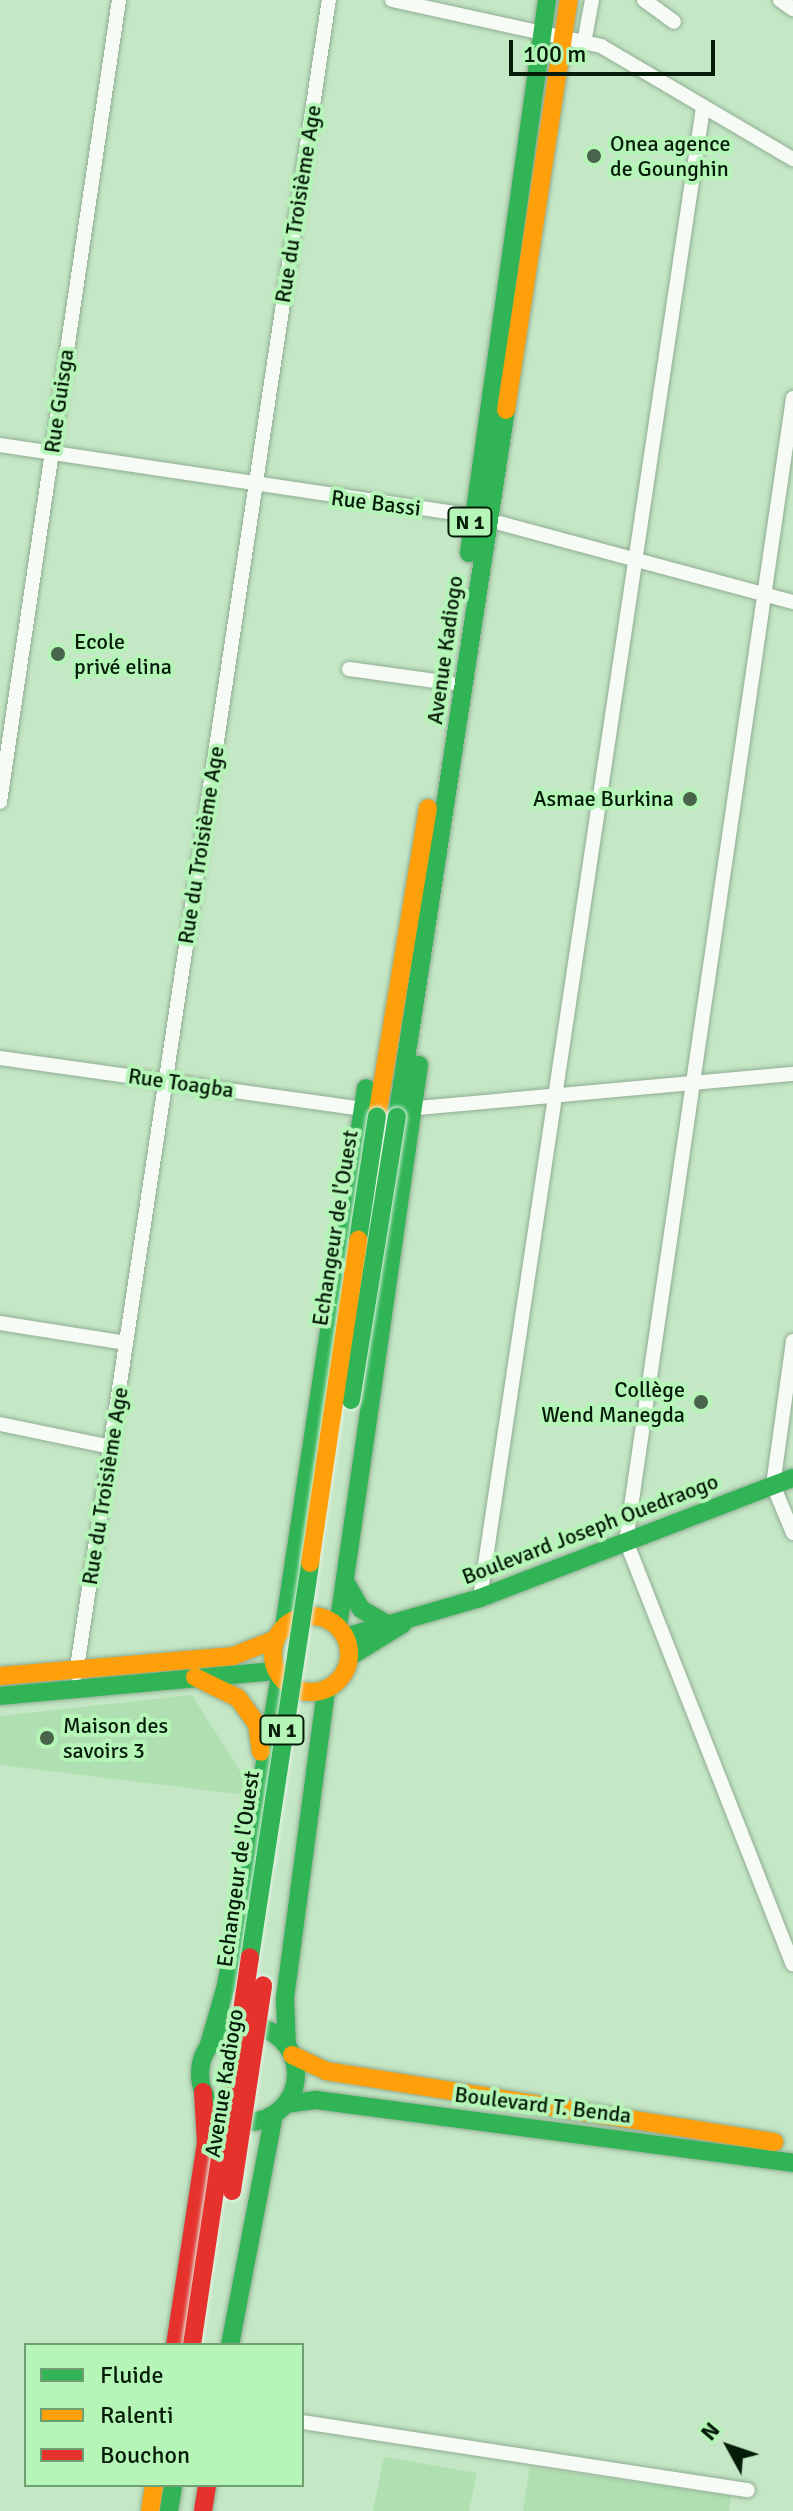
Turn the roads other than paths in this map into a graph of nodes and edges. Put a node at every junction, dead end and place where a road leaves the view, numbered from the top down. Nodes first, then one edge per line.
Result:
1 (119, 0) edge
2 (329, 0) edge
3 (392, 0) edge
4 (547, 0) edge
5 (569, 0) edge
6 (592, 0) edge
7 (644, 0) edge
8 (780, 0) edge
9 (793, 9) edge
10 (674, 22) dead end
11 (542, 31) junction
12 (563, 40) junction
13 (584, 43) junction
14 (703, 108) junction
15 (793, 159) edge
16 (793, 398) edge
17 (0, 445) edge
18 (52, 453) junction
19 (255, 488) junction
20 (479, 517) junction
21 (635, 559) junction
22 (761, 594) junction
23 (793, 602) edge
24 (349, 669) dead end
25 (450, 683) junction
26 (7, 706) edge
27 (0, 799) edge
28 (410, 1040) junction
29 (0, 1058) edge
30 (793, 1074) edge
31 (166, 1081) junction
32 (688, 1086) junction
33 (554, 1097) junction
34 (418, 1108) junction
35 (369, 1113) junction
36 (397, 1117) joint
37 (0, 1323) edge
38 (793, 1341) edge
39 (126, 1343) junction
40 (0, 1424) edge
41 (111, 1447) junction
42 (793, 1478) edge
43 (773, 1485) junction
44 (793, 1533) edge
45 (626, 1541) junction
46 (346, 1583) junction
47 (480, 1598) junction
48 (395, 1624) junction
49 (342, 1632) junction
50 (280, 1633) junction
51 (312, 1637) joint
52 (349, 1657) junction
53 (77, 1669) junction
54 (278, 1673) junction
55 (0, 1676) edge
56 (195, 1677) junction
57 (326, 1689) junction
58 (74, 1690) junction
59 (0, 1696) edge
60 (264, 1769) junction
61 (793, 1964) edge
62 (208, 2048) junction
63 (290, 2050) junction
64 (203, 2092) junction
65 (280, 2110) junction
66 (793, 2145) edge
67 (793, 2163) edge
68 (175, 2343) edge
69 (192, 2343) edge
70 (209, 2343) edge
71 (230, 2343) edge
72 (304, 2422) edge
73 (154, 2487) edge
74 (173, 2487) edge
75 (189, 2487) edge
76 (207, 2487) edge
77 (748, 2490) dead end
78 (150, 2511) edge
79 (169, 2511) edge
80 (185, 2511) edge
81 (203, 2511) edge

1 - 18 street, Rue Guisga
2 - 19 street, Rue du Troisième Age
3 - 11 street
4 - 11 main road, Avenue Kadiogo / N 1
5 - 12 main road, Avenue Kadiogo / N 1
6 - 13 street
7 - 10 street
8 - 9 street
11 - 12 street
11 - 20 main road, Avenue Kadiogo / N 1
12 - 13 street
12 - 20 main road, Avenue Kadiogo / N 1
13 - 14 street
14 - 15 street
14 - 21 street
16 - 22 street
17 - 18 street, Rue Bassi
18 - 19 street, Rue Bassi
18 - 26 street, Rue Guisga
19 - 20 street, Rue Bassi
19 - 31 street, Rue du Troisième Age
20 - 21 street, Rue Bassi
20 - 25 main road, Avenue Kadiogo / N 1
20 - 28 main road, Avenue Kadiogo / N 1
21 - 22 street, Rue Bassi
21 - 33 street
22 - 23 street, Rue Bassi
22 - 32 street
24 - 25 street
25 - 35 main road, Avenue Kadiogo / N 1
26 - 27 street, Rue Guisga
28 - 34 main road, N 1
28 - 36 main road, Avenue Kadiogo / N 1
29 - 31 street, Rue Toagba
30 - 32 street
31 - 35 street, Rue Toagba
31 - 39 street, Rue du Troisième Age
32 - 33 street
32 - 45 street
33 - 34 street
33 - 47 street
34 - 46 main road, N 1
35 - 50 main road, N 1
35 - 69 main road, Echangeur de l'Ouest / N 1, bridge
36 - 51 main road, Echangeur de l'Ouest / N 1, bridge
37 - 39 street
38 - 43 street
39 - 41 street, Rue du Troisième Age
40 - 41 street
41 - 53 street, Rue du Troisième Age
42 - 43 main road, Boulevard Joseph Ouedraogo
43 - 44 street
43 - 45 main road, Boulevard Joseph Ouedraogo
45 - 47 main road, Boulevard Joseph Ouedraogo
45 - 61 street
46 - 48 main road
46 - 49 main road, N 1
47 - 48 main road, Boulevard Joseph Ouedraogo
48 - 49 main road, Boulevard Joseph Ouedraogo
48 - 52 main road, Boulevard Joseph Ouedraogo
49 - 50 main road
49 - 52 main road, N 1
50 - 53 main road
50 - 54 main road, N 1
51 - 70 main road, Avenue Kadiogo / N 1, bridge
52 - 57 main road, N 1
53 - 55 main road
53 - 58 street, Rue du Troisième Age
54 - 56 main road
54 - 57 main road, N 1
54 - 60 main road, N 1
56 - 58 main road
56 - 60 main road
57 - 63 main road, N 1
58 - 59 main road
60 - 62 main road, N 1
62 - 63 main road
62 - 64 main road, N 1
63 - 65 main road, N 1
63 - 66 main road, Boulevard T. Benda
64 - 65 main road
64 - 68 main road, N 1
65 - 67 main road, Boulevard T. Benda
65 - 71 main road, N 1
72 - 77 street
73 - 78 main road
74 - 79 main road
75 - 80 main road
76 - 81 main road

